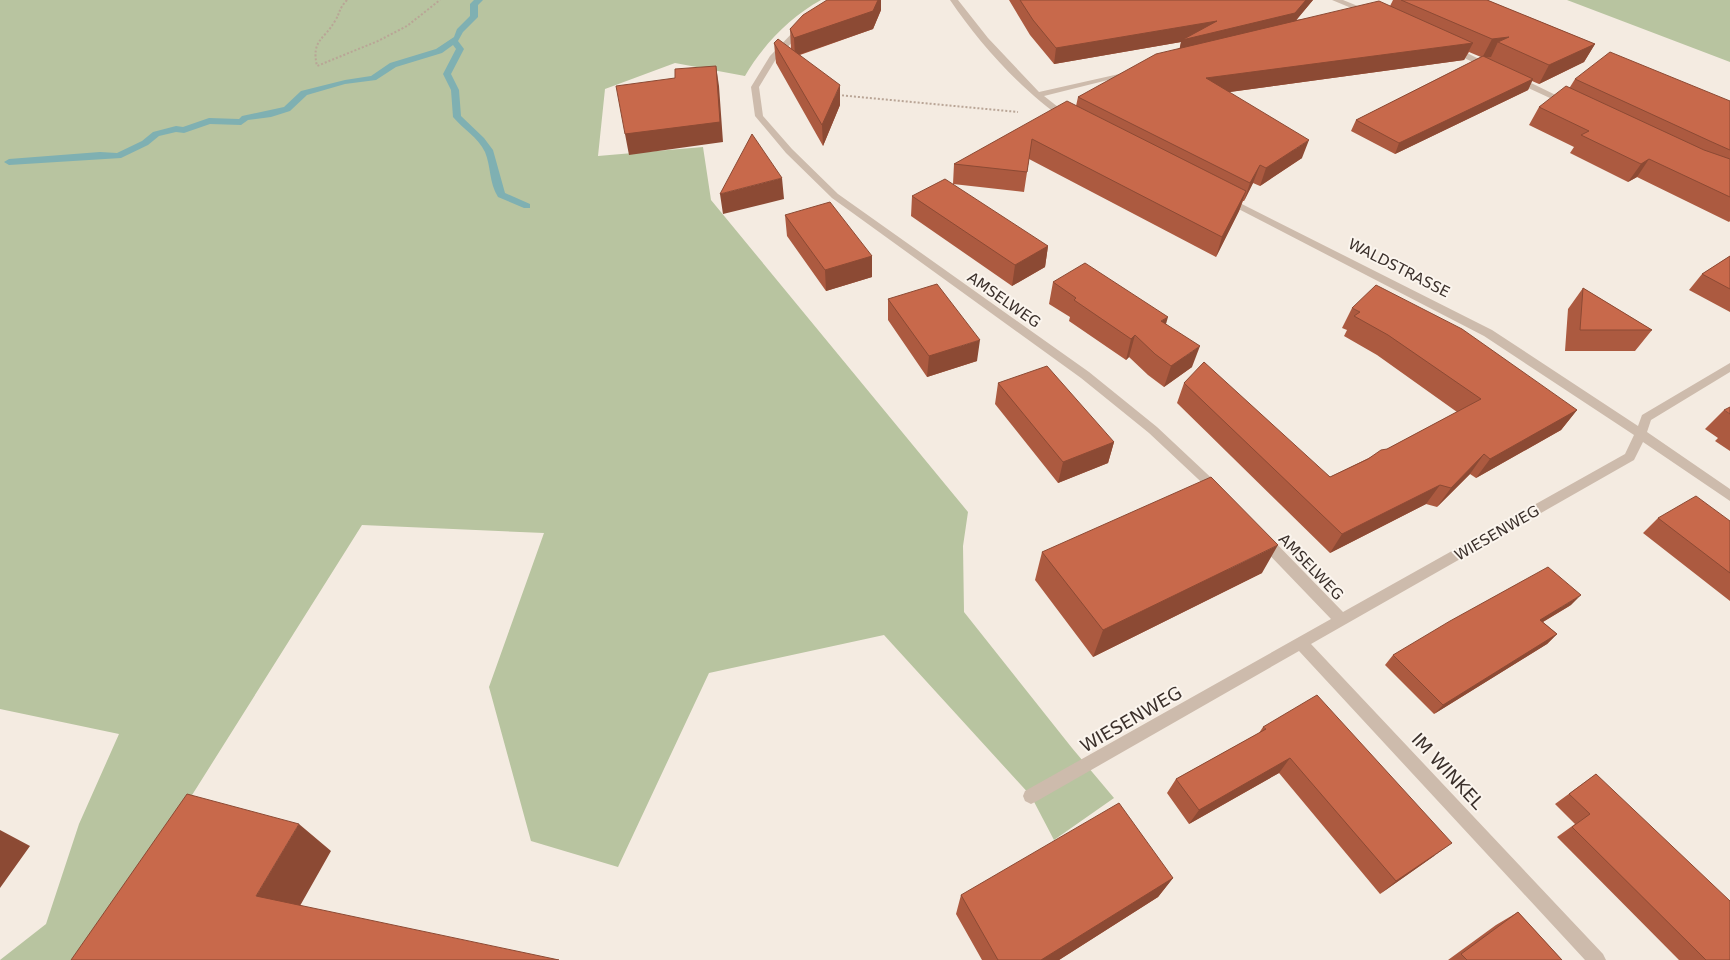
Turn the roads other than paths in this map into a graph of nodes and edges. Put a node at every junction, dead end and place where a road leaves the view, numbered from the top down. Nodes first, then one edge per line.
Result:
1 (954, 0) edge
2 (1336, 0) edge
3 (1352, 18) edge
4 (807, 25) edge
5 (1444, 45) edge
6 (1496, 69) edge
7 (1141, 70) edge
8 (1504, 73) edge
9 (1038, 95) junction
10 (1574, 106) edge
11 (1075, 121) edge
12 (1215, 193) edge
13 (1730, 367) edge
14 (1641, 434) junction
15 (1730, 496) edge
16 (1227, 501) edge
17 (1254, 530) edge
18 (1342, 621) junction
19 (1301, 643) junction
20 (1031, 796) dead end
21 (1597, 960) edge

1 - 9 street
2 - 3 street
4 - 16 street, AMSELWEG
5 - 6 street
7 - 9 street
8 - 10 street
9 - 11 street
12 - 14 street, WALDSTRASSE
13 - 14 street, WIESENWEG
14 - 15 street, WALDSTRASSE
14 - 18 street, WIESENWEG
17 - 18 street, AMSELWEG
18 - 19 street
19 - 20 street, WIESENWEG
19 - 21 street, IM WINKEL

